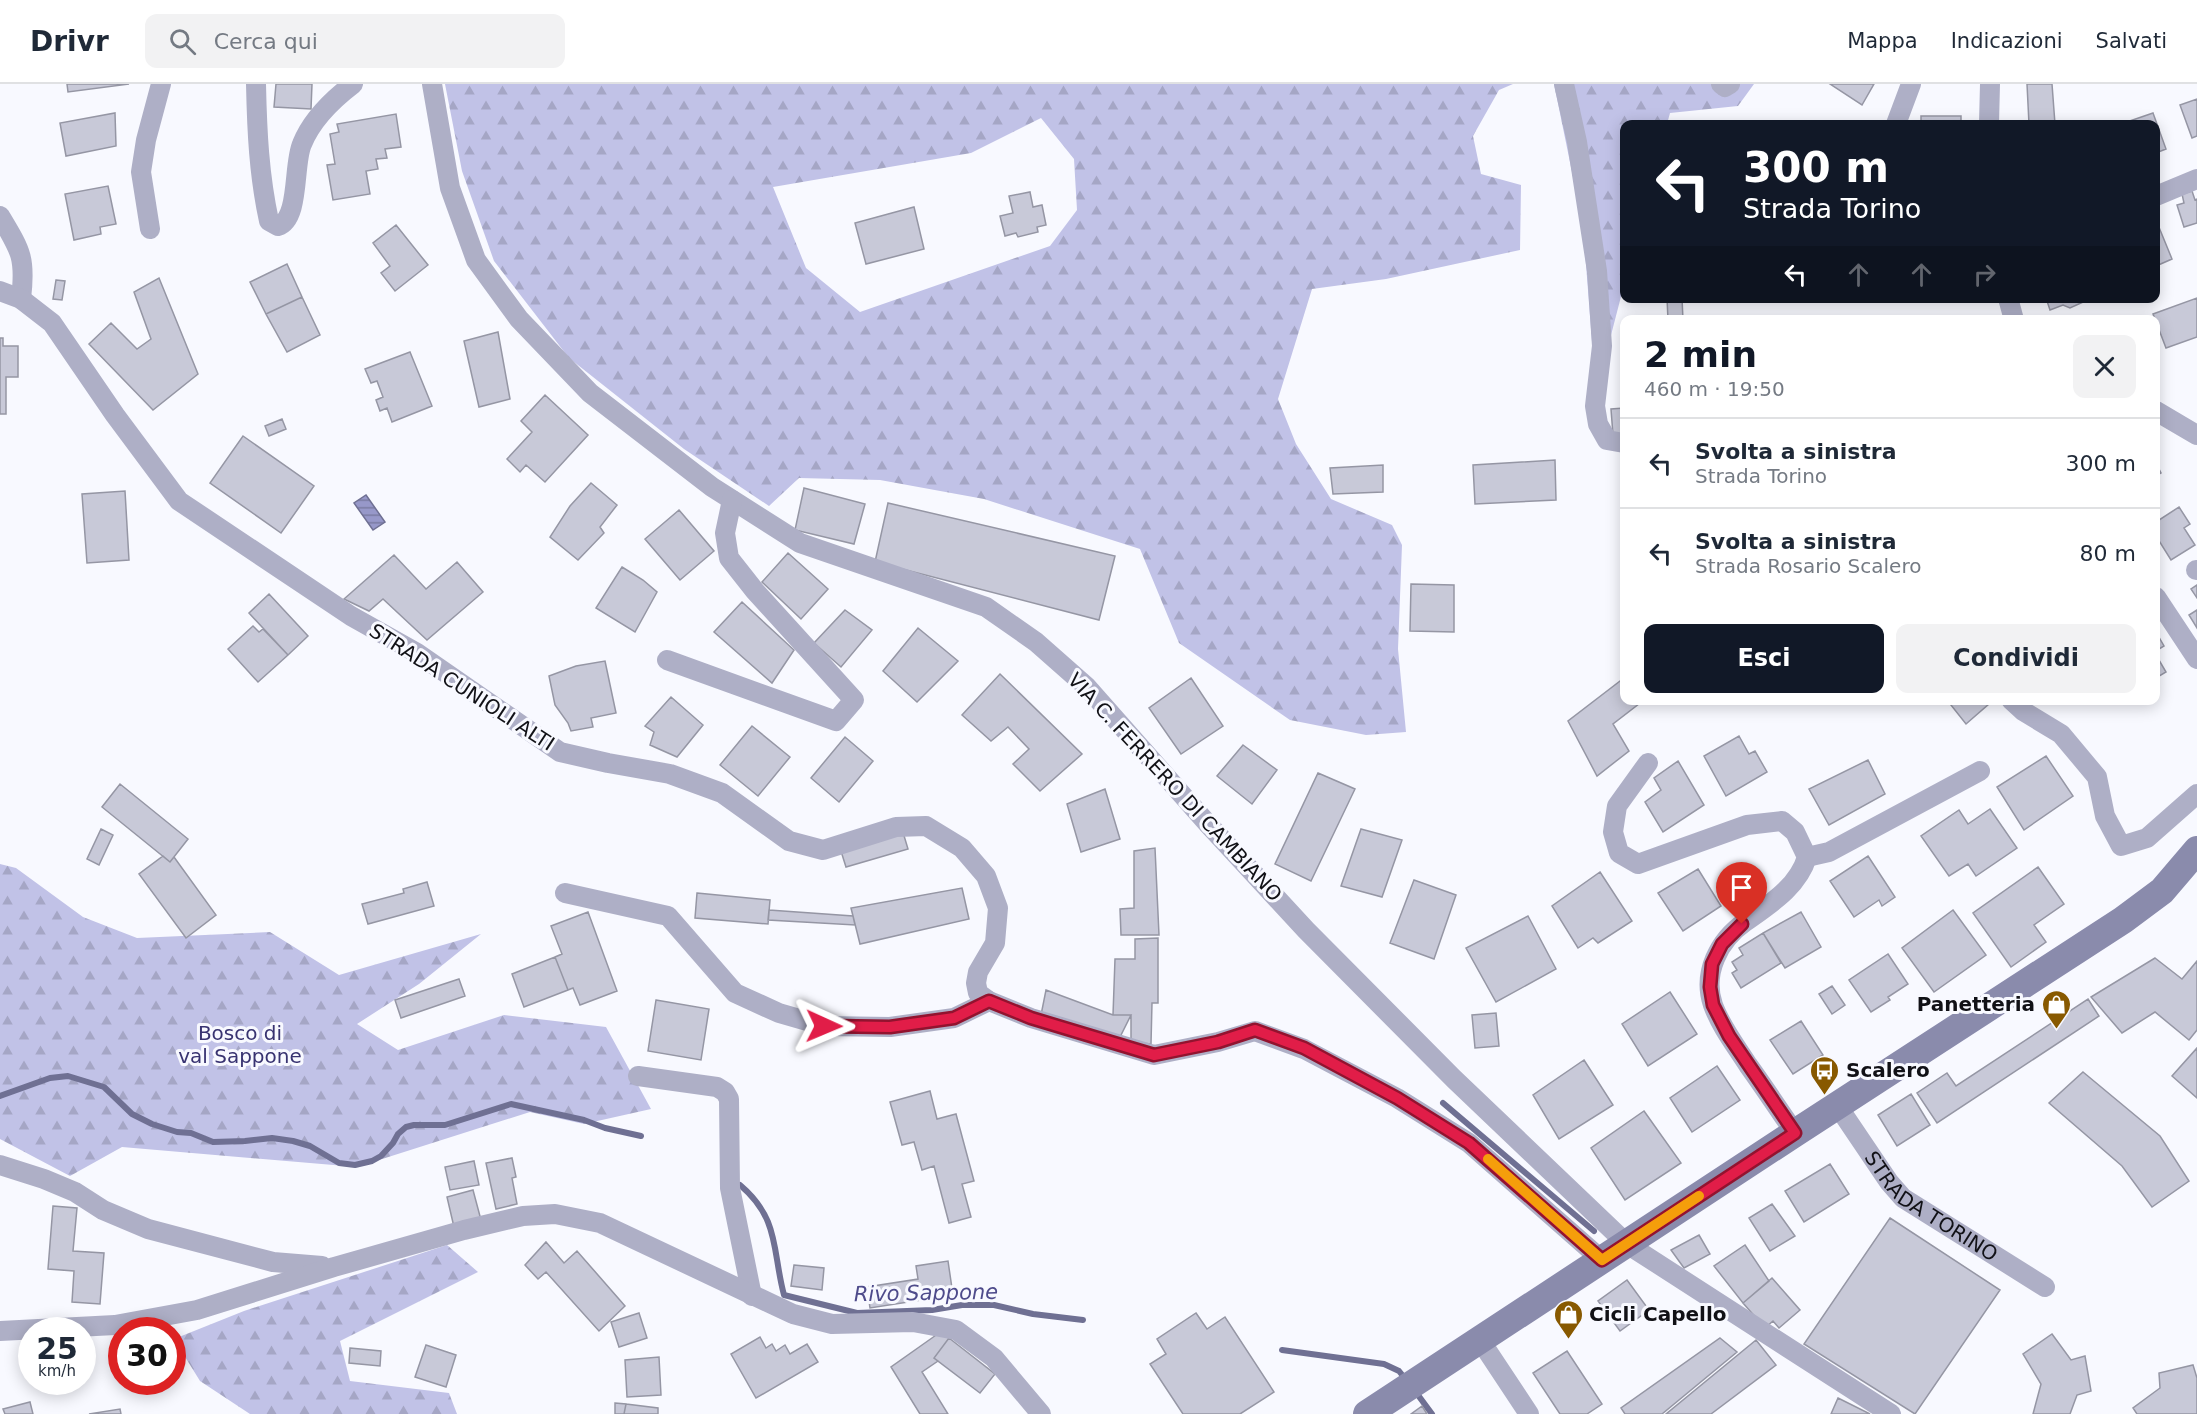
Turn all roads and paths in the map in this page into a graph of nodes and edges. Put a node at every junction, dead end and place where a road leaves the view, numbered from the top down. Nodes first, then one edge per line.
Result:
1 (161, 84) edge
2 (256, 84) edge
3 (353, 84) edge
4 (432, 84) edge
5 (1564, 84) edge
6 (1721, 84) edge
7 (1730, 84) edge
8 (1911, 84) edge
9 (1990, 84) edge
10 (1898, 120) edge
11 (1989, 120) edge
12 (2197, 178) edge
13 (2160, 194) edge
14 (0, 216) edge
15 (150, 229) dead end
16 (0, 291) edge
17 (21, 299) junction
18 (2160, 413) edge
19 (2197, 435) edge
20 (1620, 442) edge
21 (732, 500) junction
22 (2160, 603) edge
23 (2197, 659) edge
24 (667, 660) dead end
25 (2016, 705) edge
26 (1648, 763) dead end
27 (1980, 771) dead end
28 (2197, 794) edge
29 (2197, 850) edge
30 (1807, 857) junction
31 (565, 893) dead end
32 (989, 1001) junction
33 (638, 1076) dead end
34 (1837, 1106) junction
35 (1795, 1133) junction
36 (0, 1165) edge
37 (1627, 1244) junction
38 (1602, 1260) junction
39 (334, 1267) junction
40 (2045, 1287) dead end
41 (752, 1296) junction
42 (0, 1331) edge
43 (1480, 1340) junction
44 (1041, 1414) edge
45 (1367, 1414) edge
46 (1529, 1414) edge
47 (1891, 1414) edge

1 - 15 street
2 - 3 street
4 - 21 street, VIA C. FERRERO DI CAMBIANO
5 - 20 street
6 - 7 street
8 - 10 street
9 - 11 street
12 - 13 street
14 - 17 street
16 - 17 street, STRADA CUNIOLI ALTI
17 - 32 street, STRADA CUNIOLI ALTI
18 - 19 street
21 - 24 street
21 - 37 street, VIA C. FERRERO DI CAMBIANO
22 - 23 street
25 - 28 street
26 - 30 street
27 - 30 street
29 - 34 main road
30 - 35 street
31 - 32 street
32 - 38 street
33 - 41 street
34 - 35 main road
34 - 40 street, STRADA TORINO
35 - 37 main road
36 - 39 street
37 - 38 main road
37 - 47 street
38 - 43 main road
39 - 41 street
39 - 42 street
41 - 44 street
43 - 45 main road
43 - 46 street

